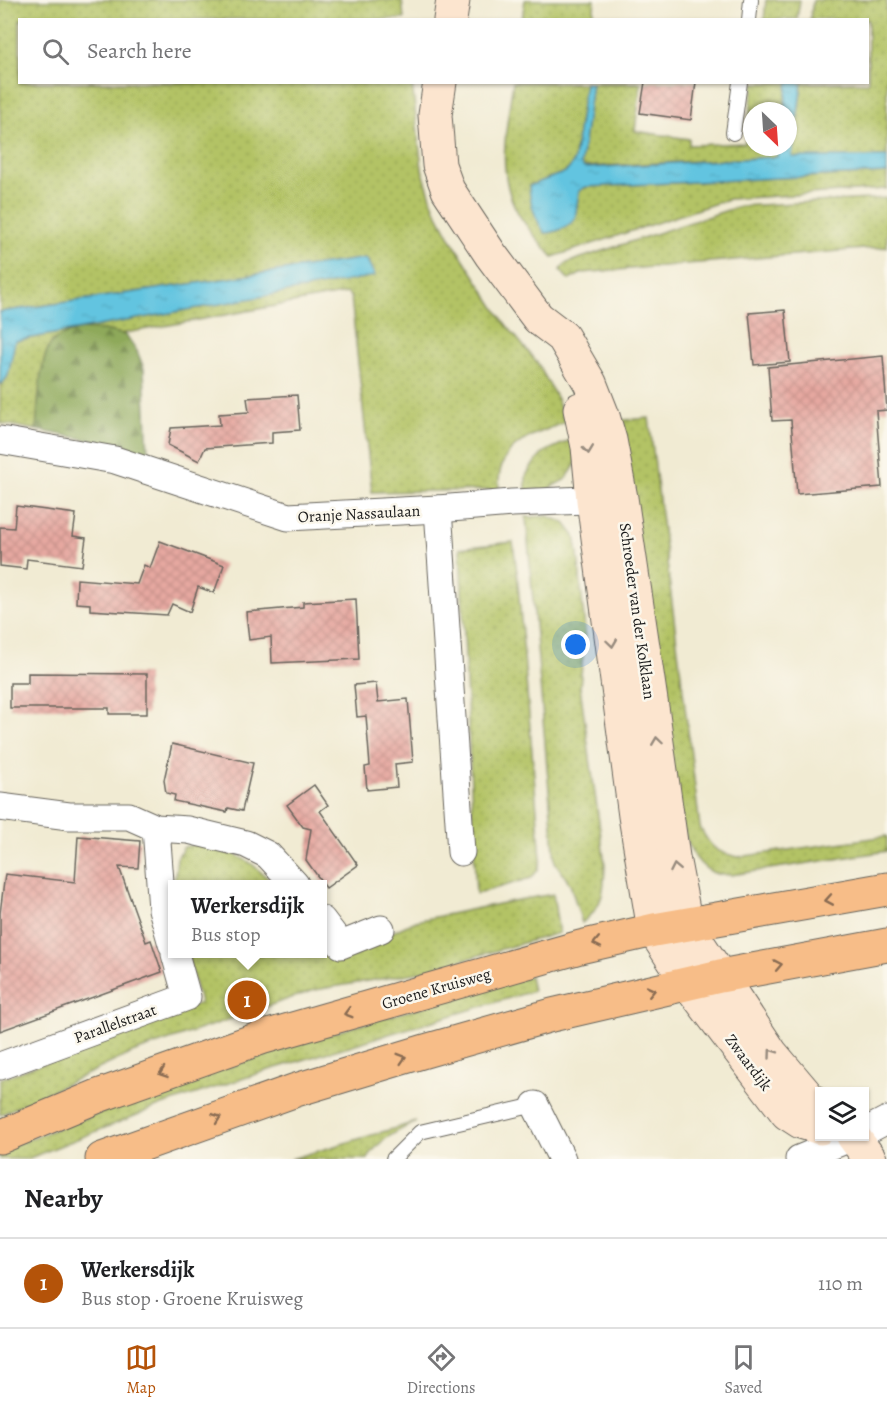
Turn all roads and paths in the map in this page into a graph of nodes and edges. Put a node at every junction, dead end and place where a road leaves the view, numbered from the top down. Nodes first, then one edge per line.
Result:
1 (453, 0) edge
2 (751, 0) edge
3 (450, 18) edge
4 (749, 18) edge
5 (440, 84) edge
6 (740, 84) edge
7 (733, 133) dead end
8 (0, 440) edge
9 (607, 499) junction
10 (438, 509) junction
11 (0, 807) edge
12 (156, 828) junction
13 (461, 852) dead end
14 (290, 880) edge
15 (887, 890) edge
16 (686, 925) junction
17 (327, 927) edge
18 (381, 928) dead end
19 (168, 930) edge
20 (654, 930) junction
21 (887, 945) edge
22 (176, 958) edge
23 (720, 976) junction
24 (688, 983) junction
25 (0, 1066) edge
26 (815, 1103) edge
27 (535, 1105) joint
28 (887, 1120) edge
29 (815, 1127) edge
30 (869, 1129) edge
31 (0, 1137) edge
32 (844, 1141) edge
33 (857, 1141) edge
34 (102, 1159) edge
35 (393, 1159) edge
36 (561, 1159) edge
37 (799, 1159) edge
38 (870, 1159) edge

1 - 3 street
2 - 4 lane
5 - 9 street, Schroeder van der Kolklaan
6 - 7 lane
8 - 10 street, Oranje Nassaulaan
9 - 10 street, Oranje Nassaulaan
16 -> 9 street, Schroeder van der Kolklaan
9 -> 20 street, Schroeder van der Kolklaan
10 - 13 street
11 - 12 street
12 - 14 street
12 - 19 street
15 -> 16 main road, Groene Kruisweg
16 - 20 main road, Groene Kruisweg
16 - 23 street, Zwaardijk
17 - 18 street
20 - 24 street, Zwaardijk
20 -> 31 main road, Groene Kruisweg
23 -> 21 main road
22 - 25 street, Parallelstraat
23 - 24 main road
26 -> 23 street, Zwaardijk
24 - 29 street, Zwaardijk
34 -> 24 main road
27 - 35 lane
27 - 36 street
28 - 30 street
32 - 37 street
33 - 38 street

